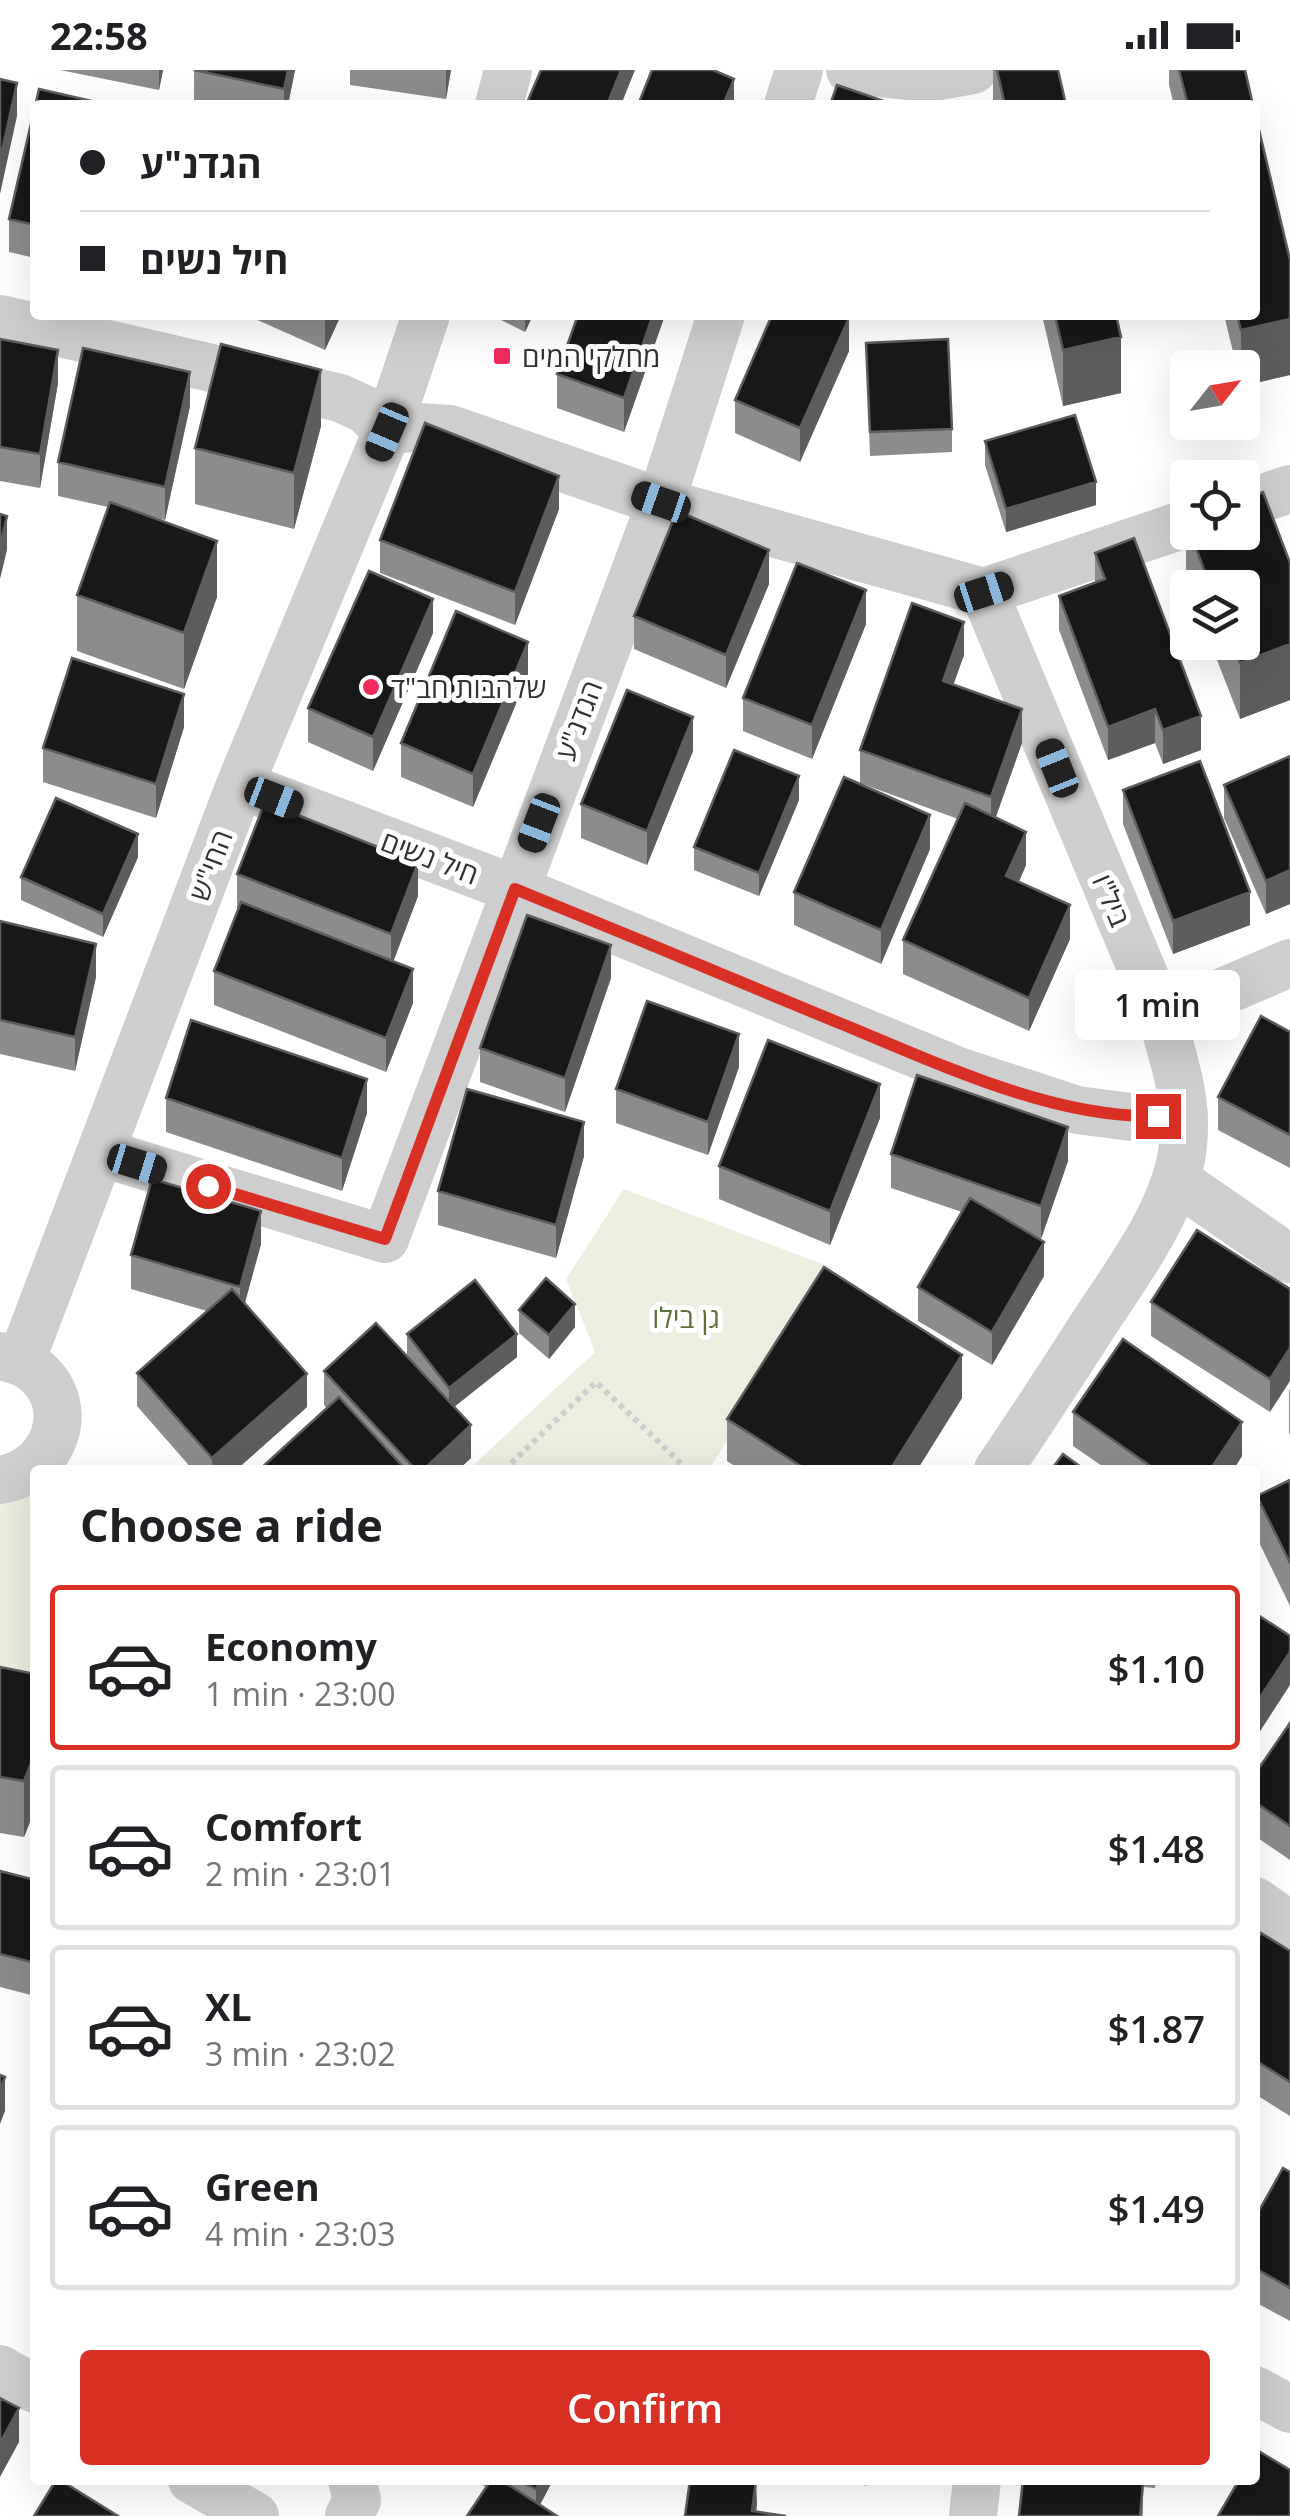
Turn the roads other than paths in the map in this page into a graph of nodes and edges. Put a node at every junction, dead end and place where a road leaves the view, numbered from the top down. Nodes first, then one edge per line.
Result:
1 (508, 70) edge
2 (800, 70) edge
3 (850, 70) edge
4 (973, 70) edge
5 (500, 100) edge
6 (790, 100) edge
7 (0, 319) edge
8 (424, 320) edge
9 (719, 320) edge
10 (387, 432) junction
11 (1290, 489) edge
12 (1260, 498) edge
13 (661, 502) junction
14 (1170, 529) edge
15 (984, 592) junction
16 (240, 785) junction
17 (515, 889) junction
18 (1290, 962) edge
19 (1162, 1018) junction
20 (1184, 1114) junction
21 (102, 1153) junction
22 (1176, 1180) junction
23 (1290, 1259) edge
24 (21, 1305) edge
25 (7, 1358) edge
26 (34, 1465) edge
27 (1001, 1465) edge
28 (1260, 1905) edge
29 (1290, 1925) edge
30 (0, 2369) edge
31 (30, 2387) edge
32 (1260, 2393) edge
33 (1290, 2409) edge
34 (201, 2485) edge
35 (353, 2485) edge
36 (976, 2485) edge
37 (255, 2516) edge
38 (349, 2516) edge
39 (973, 2516) edge

1 - 5 street
2 - 6 street
3 - 4 street
7 - 10 street
8 - 10 street, החי"ש
9 - 13 street, הגדנ"ע
10 - 13 street
10 - 16 street, החי"ש
11 - 12 street
13 - 15 street
13 - 17 street, הגדנ"ע
14 - 15 street
15 - 19 street, ביל"ו
16 - 17 street, חיל נשים
16 - 21 street, החי"ש
17 - 20 street, חיל נשים
17 - 21 street, הגדנ"ע
18 - 19 street
19 - 20 street, ביל"ו
20 - 22 street, ביל"ו
21 - 24 street, החי"ש
22 - 23 street
22 - 27 street, ביל"ו
24 - 25 street, החי"ש
25 - 26 street
28 - 29 street
30 - 31 street
32 - 33 street
34 - 37 street
35 - 38 street
36 - 39 street

